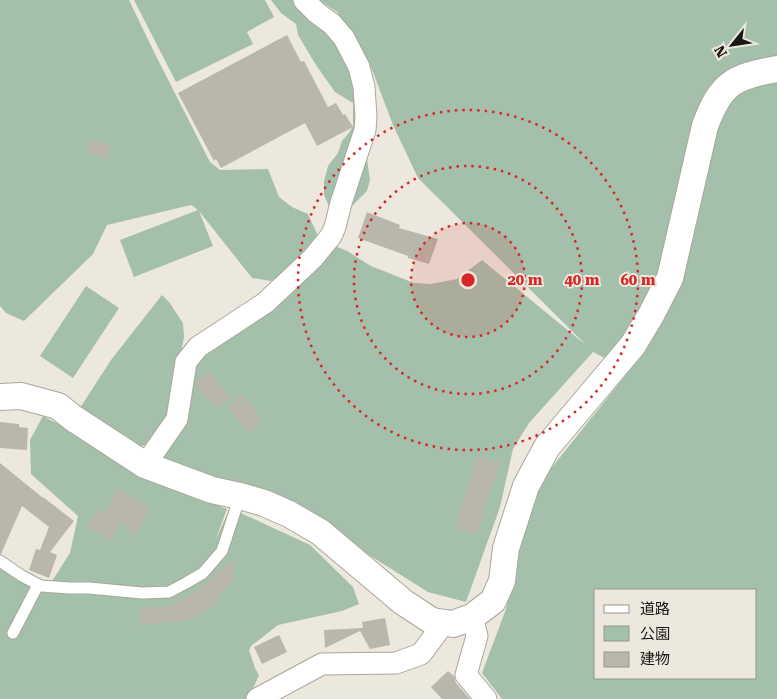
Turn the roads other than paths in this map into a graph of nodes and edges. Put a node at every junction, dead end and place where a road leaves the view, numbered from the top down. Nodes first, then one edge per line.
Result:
1 (304, 0) edge
2 (777, 69) edge
3 (0, 397) edge
4 (145, 465) junction
5 (240, 496) junction
6 (0, 561) edge
7 (38, 584) junction
8 (472, 617) junction
9 (444, 623) junction
10 (13, 634) dead end
11 (257, 699) edge
12 (486, 699) edge

1 - 4 street
2 - 8 street
3 - 4 street
4 - 5 street
5 - 7 lane
5 - 9 street
6 - 7 lane
7 - 10 lane
8 - 9 street
8 - 12 street
9 - 11 street

